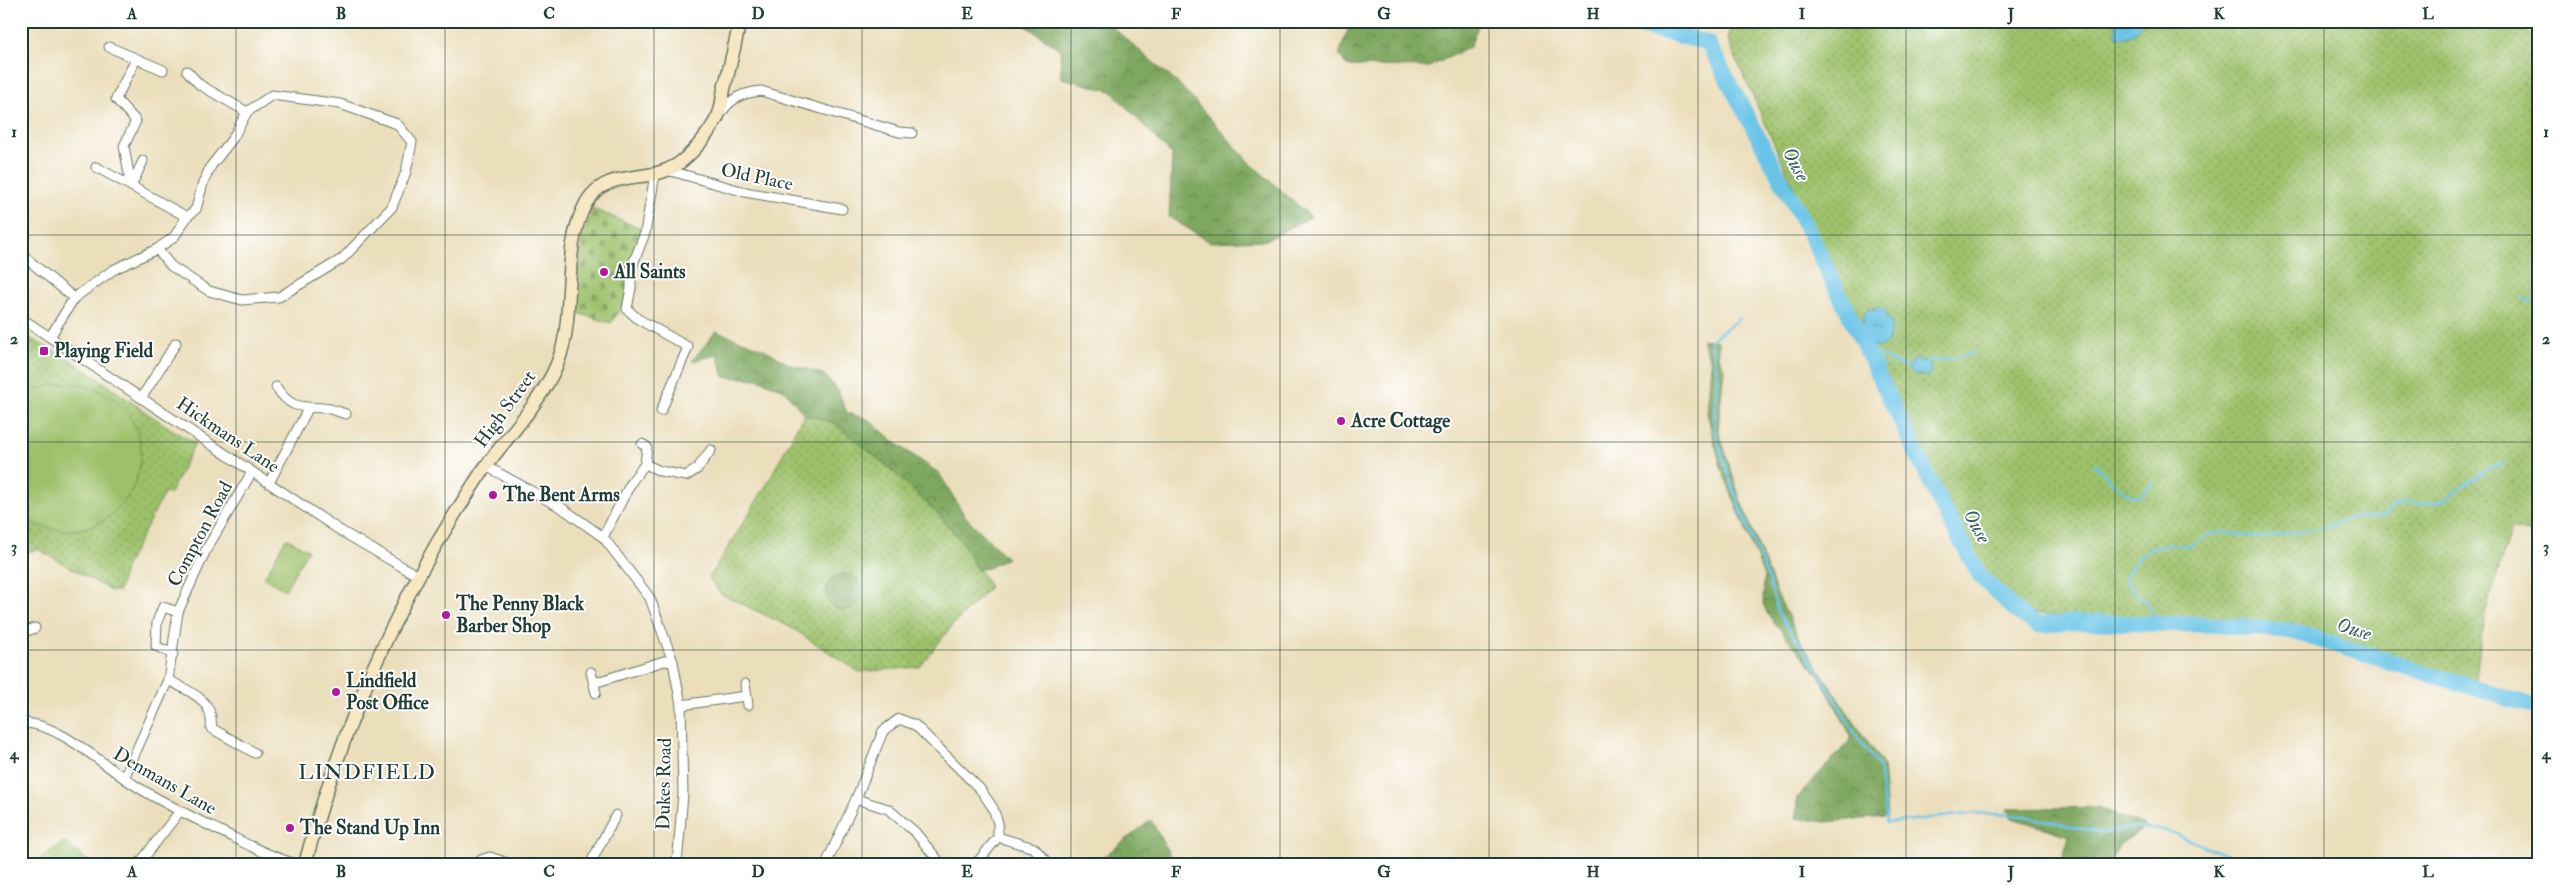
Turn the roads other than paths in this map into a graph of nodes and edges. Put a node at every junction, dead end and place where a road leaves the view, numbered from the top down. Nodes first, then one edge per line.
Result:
1 (740, 21) edge
2 (109, 48) dead end
3 (136, 59) junction
4 (163, 70) dead end
5 (187, 71) dead end
6 (247, 112) junction
7 (718, 117) junction
8 (912, 133) dead end
9 (143, 161) dead end
10 (96, 167) dead end
11 (667, 170) junction
12 (652, 173) junction
13 (131, 186) junction
14 (842, 209) dead end
15 (187, 217) junction
16 (157, 249) junction
17 (21, 254) edge
18 (74, 298) junction
19 (21, 318) edge
20 (50, 336) junction
21 (176, 342) dead end
22 (276, 387) dead end
23 (142, 397) junction
24 (308, 409) junction
25 (661, 411) dead end
26 (346, 414) dead end
27 (642, 444) dead end
28 (711, 450) dead end
29 (645, 464) junction
30 (486, 466) junction
31 (252, 472) junction
32 (269, 483) junction
33 (603, 537) junction
34 (418, 576) junction
35 (178, 612) junction
36 (35, 628) dead end
37 (21, 633) edge
38 (173, 654) junction
39 (668, 662) junction
40 (591, 672) dead end
41 (168, 680) junction
42 (594, 683) junction
43 (744, 684) dead end
44 (596, 693) dead end
45 (681, 705) junction
46 (21, 723) edge
47 (255, 753) dead end
48 (124, 778) junction
49 (856, 799) junction
50 (180, 811) junction
51 (616, 815) dead end
52 (998, 837) junction
53 (139, 864) edge
54 (297, 864) edge
55 (305, 864) edge
56 (479, 864) edge
57 (510, 864) edge
58 (590, 864) edge
59 (677, 864) edge
60 (826, 864) edge
61 (941, 864) edge
62 (976, 864) edge
63 (1049, 864) edge

1 - 7 main road, High Street
2 - 3 street
3 - 4 street
3 - 13 street
5 - 6 street
6 - 15 street
6 - 16 street
7 - 8 street
7 - 11 main road, High Street
9 - 13 street
10 - 13 street
11 - 12 main road, High Street
11 - 14 street, Old Place
12 - 25 street
12 - 30 main road, High Street
13 - 15 street
15 - 16 street
16 - 18 street
17 - 18 street
18 - 20 street
19 - 20 street, Hickmans Lane
20 - 23 street, Hickmans Lane
21 - 23 street
22 - 24 street
23 - 31 street, Hickmans Lane
24 - 26 street
24 - 32 street
27 - 29 street
28 - 29 street
29 - 33 street
30 - 33 street, Dukes Road
30 - 34 main road, High Street
31 - 32 street, Hickmans Lane
31 - 35 street, Compton Road
32 - 34 street, Hickmans Lane
33 - 39 street, Dukes Road
34 - 55 main road, High Street
35 - 38 street, Compton Road
35 - 38 street, Compton Road
36 - 37 street
38 - 41 street, Compton Road
39 - 42 street
39 - 45 street, Dukes Road
40 - 42 street
41 - 47 street
41 - 48 street, Compton Road
42 - 44 street
43 - 45 street
45 - 59 street, Dukes Road
46 - 48 street, Denmans Lane
48 - 50 street, Denmans Lane
49 - 52 street
49 - 60 street
49 - 61 street
50 - 53 street
50 - 54 street, Denmans Lane
51 - 58 street
52 - 62 street
52 - 63 street
56 - 57 street

